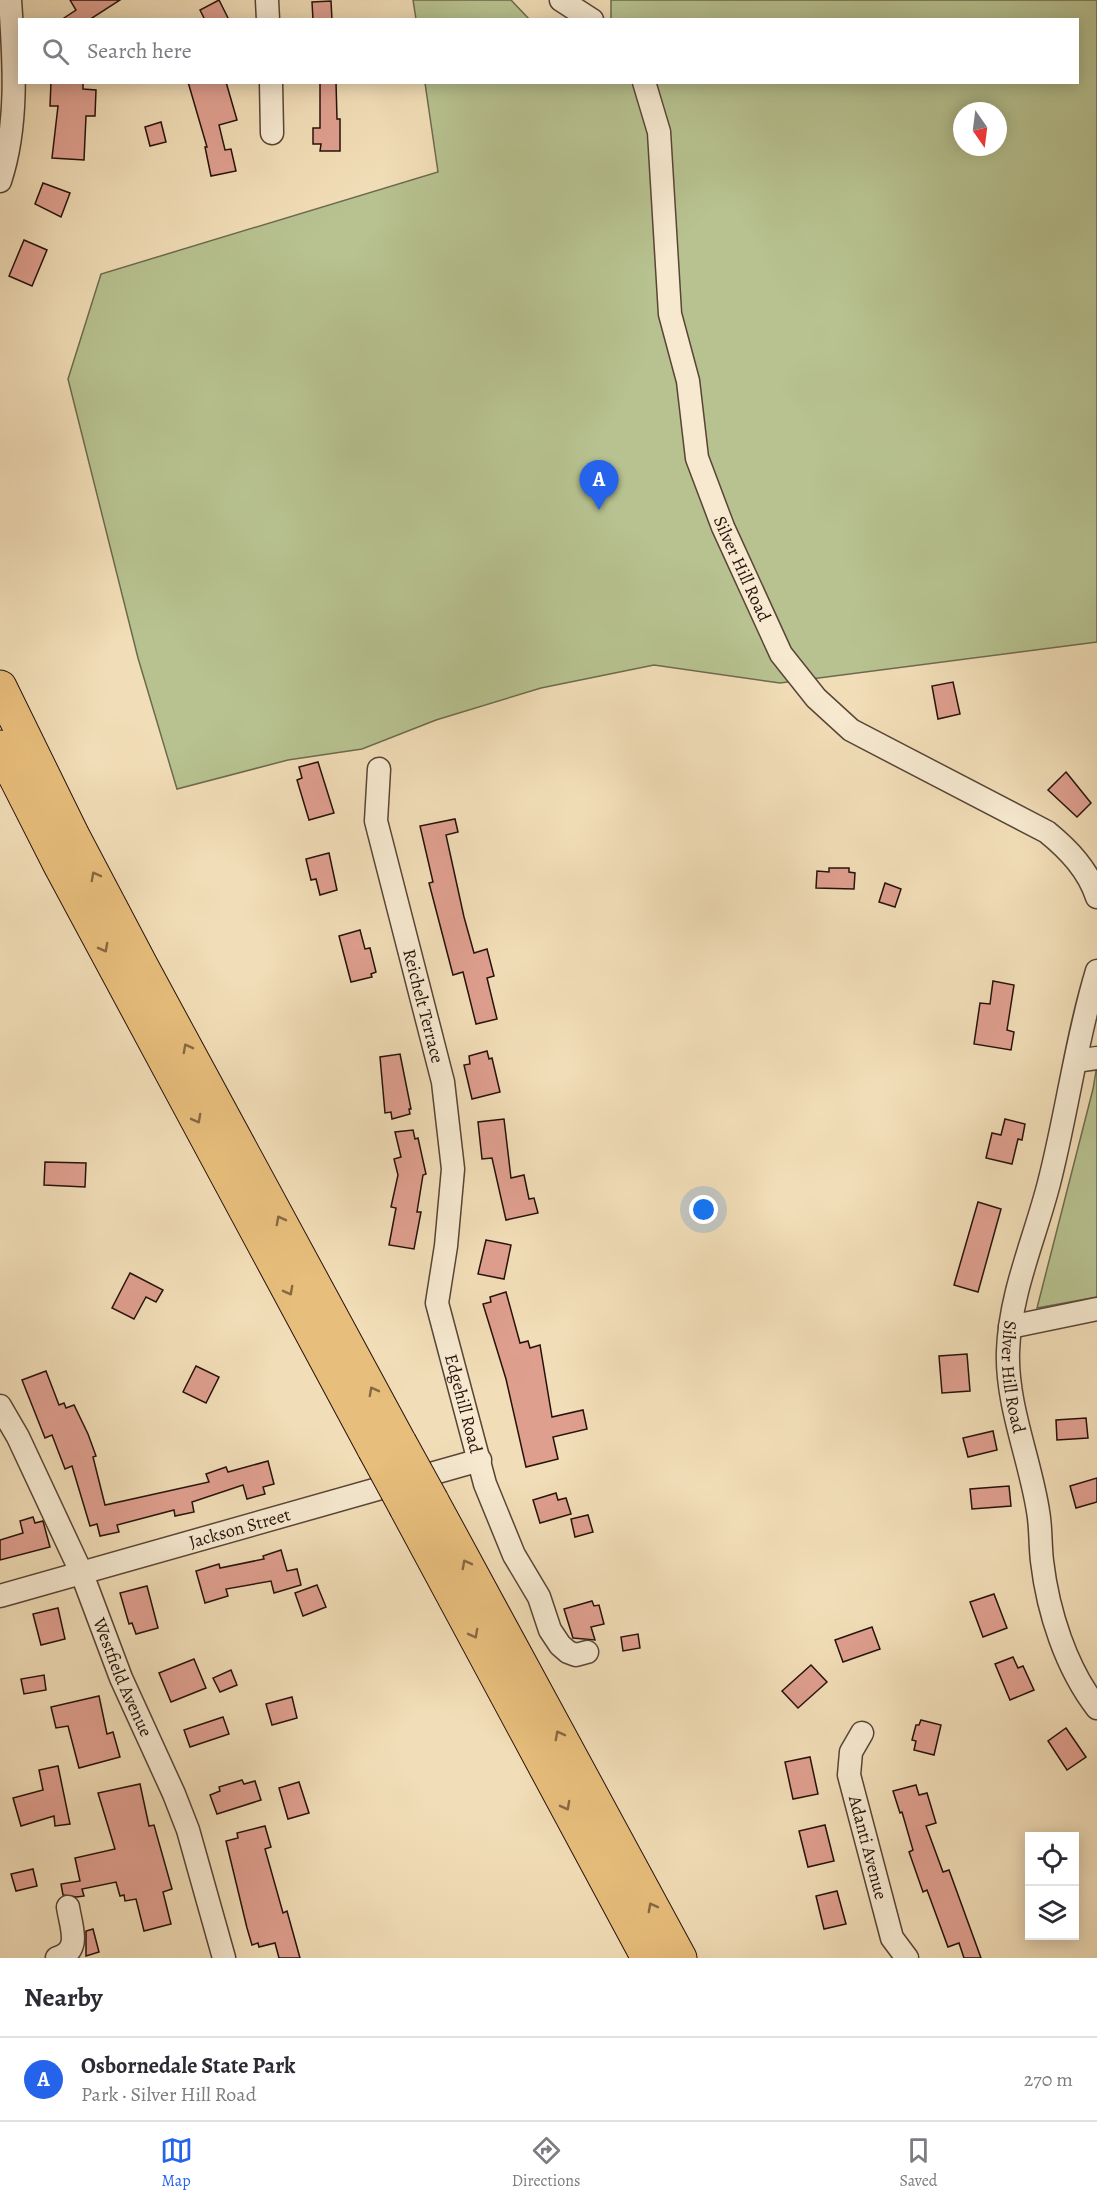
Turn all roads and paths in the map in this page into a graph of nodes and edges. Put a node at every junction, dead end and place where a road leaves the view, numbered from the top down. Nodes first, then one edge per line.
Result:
1 (10, 0) edge
2 (267, 0) edge
3 (561, 0) edge
4 (268, 18) edge
5 (589, 18) edge
6 (271, 84) edge
7 (645, 84) edge
8 (272, 133) dead end
9 (0, 181) edge
10 (0, 687) edge
11 (0, 747) edge
12 (379, 769) dead end
13 (0, 780) edge
14 (61, 867) junction
15 (1097, 897) edge
16 (1097, 970) edge
17 (1087, 1060) edge
18 (446, 1246) joint
19 (1097, 1309) edge
20 (1010, 1327) junction
21 (0, 1406) edge
22 (387, 1446) junction
23 (480, 1460) junction
24 (419, 1505) junction
25 (82, 1574) junction
26 (0, 1596) edge
27 (586, 1652) dead end
28 (1097, 1708) edge
29 (862, 1733) dead end
30 (68, 1907) dead end
31 (57, 1958) edge
32 (224, 1958) edge
33 (648, 1958) edge
34 (680, 1958) edge
35 (907, 1958) edge

1 - 9 street
2 - 4 street
3 - 5 street
6 - 8 street
7 - 15 street, Silver Hill Road
22 -> 10 highway
11 - 14 highway
12 - 18 street, Reichelt Terrace
13 - 14 highway
14 -> 22 highway
16 - 17 street, Silver Hill Road
17 - 20 street, Silver Hill Road
18 - 23 street, Edgehill Road
19 - 20 street
20 - 28 street, Silver Hill Road
21 - 25 street, Westfield Avenue
22 - 24 highway, bridge
23 - 25 street, Jackson Street
23 - 27 street, Edgehill Road
24 -> 33 highway
34 -> 24 highway
25 - 26 street, Jackson Street
25 - 32 street, Westfield Avenue
29 - 35 street, Adanti Avenue
30 - 31 street

